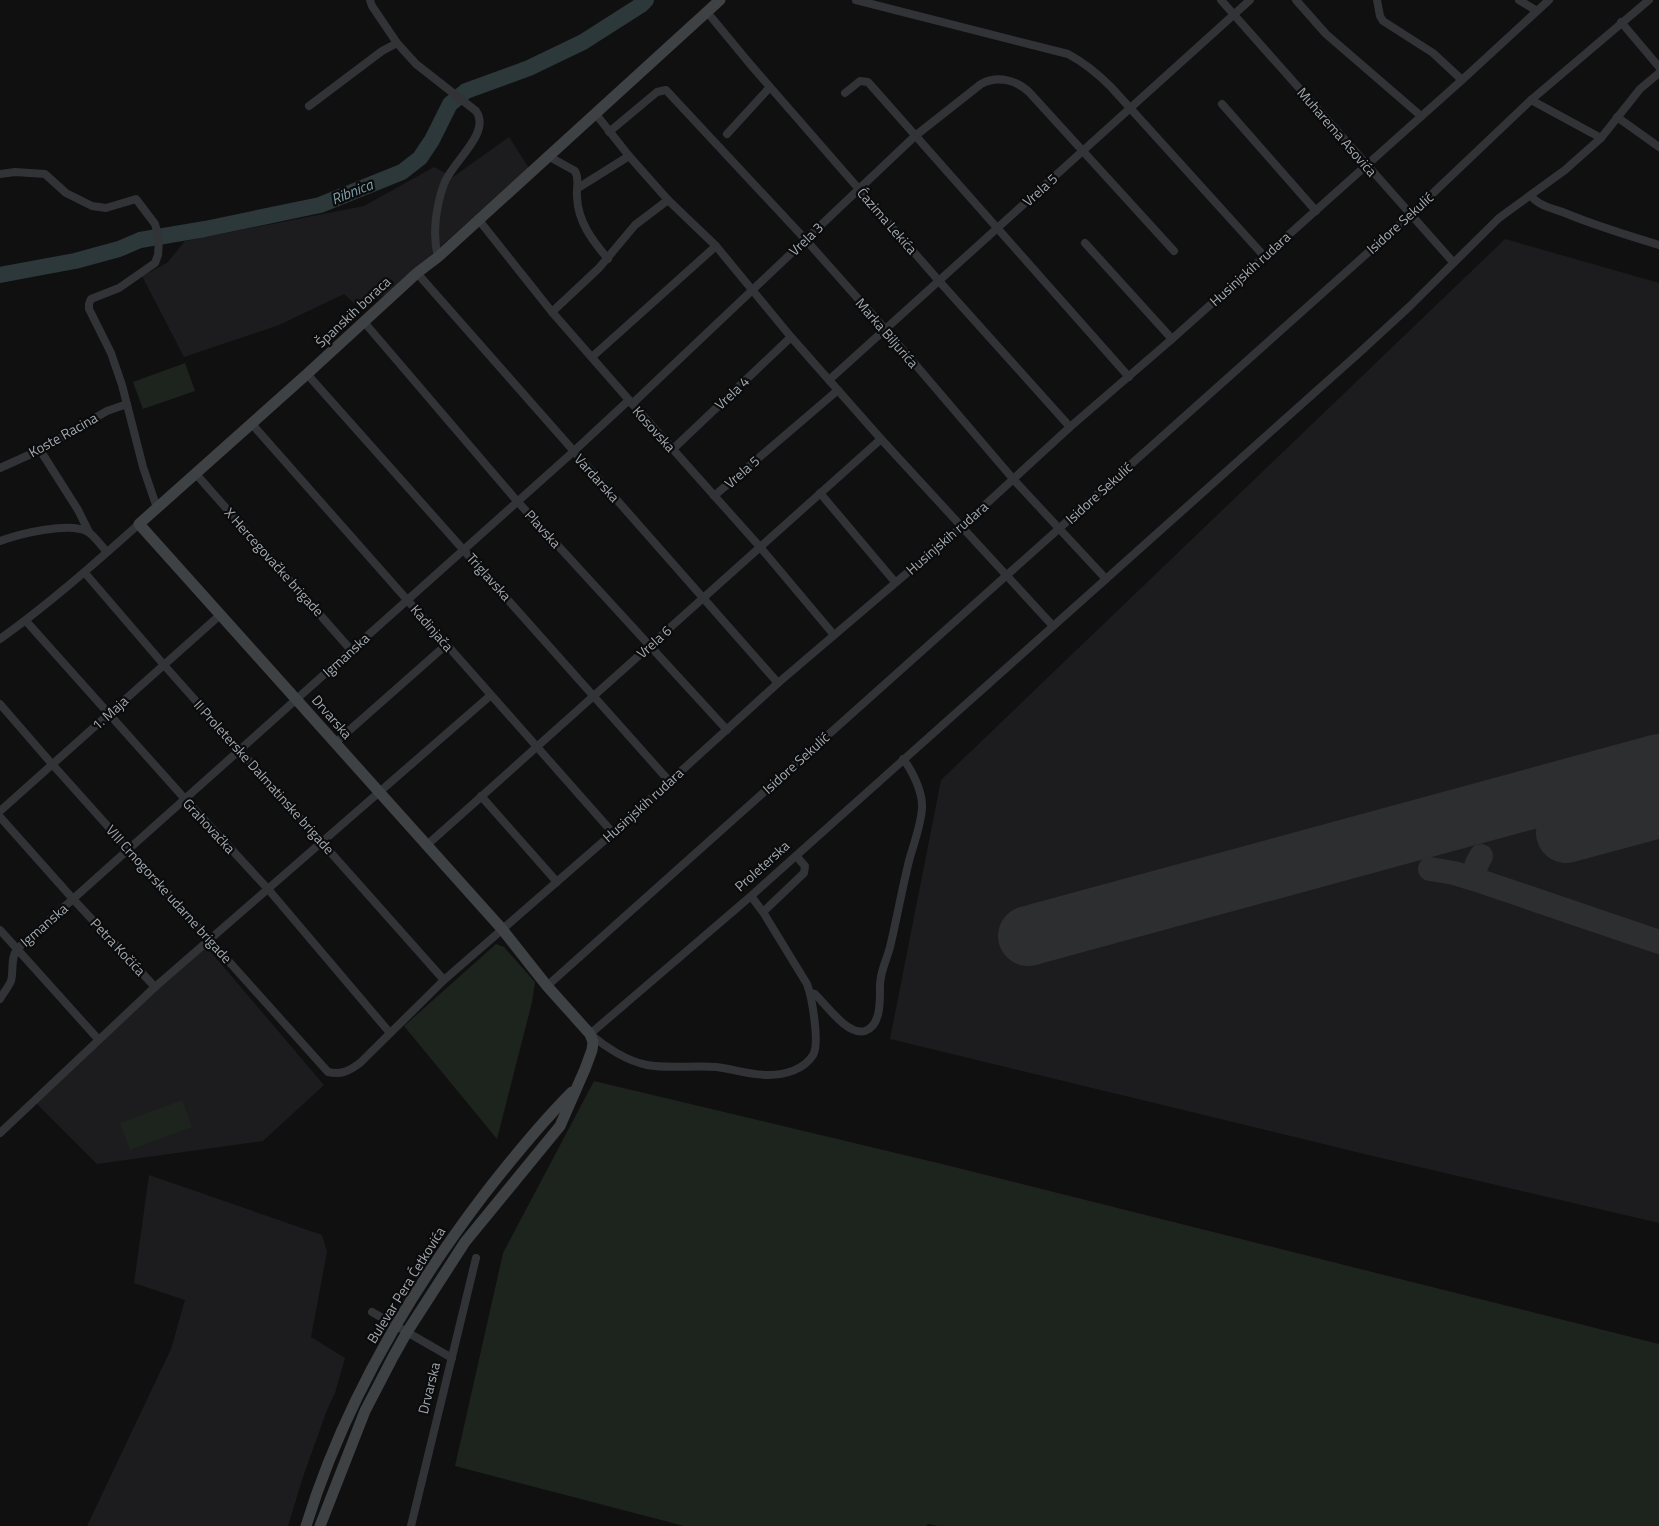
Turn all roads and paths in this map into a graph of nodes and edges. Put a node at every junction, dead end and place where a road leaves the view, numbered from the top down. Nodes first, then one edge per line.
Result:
1 (370, 0) edge
2 (720, 0) edge
3 (856, 0) edge
4 (1221, 0) edge
5 (1250, 0) edge
6 (1296, 0) edge
7 (1377, 0) edge
8 (1519, 0) edge
9 (1549, 0) edge
10 (1649, 0) edge
11 (1536, 11) junction
12 (707, 12) junction
13 (1234, 15) junction
14 (1621, 22) junction
15 (397, 43) junction
16 (1659, 67) edge
17 (1659, 72) edge
18 (1462, 80) junction
19 (770, 87) junction
20 (845, 93) dead end
21 (1531, 100) junction
22 (1222, 104) dead end
23 (309, 106) dead end
24 (1130, 109) junction
25 (595, 113) junction
26 (1421, 116) junction
27 (1617, 117) junction
28 (609, 132) junction
29 (727, 134) dead end
30 (915, 136) junction
31 (1600, 138) junction
32 (1659, 147) edge
33 (1083, 150) junction
34 (548, 156) junction
35 (629, 156) junction
36 (1366, 165) junction
37 (0, 174) edge
38 (578, 188) junction
39 (859, 189) junction
40 (1531, 196) junction
41 (668, 200) junction
42 (1316, 210) junction
43 (1410, 215) junction
44 (478, 219) junction
45 (997, 228) junction
46 (805, 240) junction
47 (1085, 243) dead end
48 (1659, 245) edge
49 (716, 246) junction
50 (1174, 251) dead end
51 (1264, 256) junction
52 (438, 257) junction
53 (608, 259) junction
54 (1453, 262) junction
55 (416, 273) junction
56 (939, 281) junction
57 (753, 291) junction
58 (552, 312) junction
59 (364, 322) junction
60 (885, 329) junction
61 (792, 337) junction
62 (1172, 339) junction
63 (592, 357) junction
64 (307, 374) junction
65 (1129, 377) junction
66 (829, 380) junction
67 (838, 390) junction
68 (630, 402) junction
69 (126, 404) junction
70 (251, 423) junction
71 (1070, 427) junction
72 (881, 438) junction
73 (673, 449) junction
74 (40, 450) junction
75 (573, 452) junction
76 (0, 468) edge
77 (196, 474) junction
78 (1014, 480) junction
79 (820, 493) junction
80 (714, 496) junction
81 (518, 501) junction
82 (157, 508) junction
83 (139, 524) junction
84 (961, 527) junction
85 (1059, 529) junction
86 (89, 532) junction
87 (0, 541) edge
88 (760, 547) junction
89 (463, 549) junction
90 (107, 552) junction
91 (85, 573) junction
92 (1006, 575) junction
93 (1106, 579) junction
94 (895, 582) junction
95 (704, 597) junction
96 (407, 600) junction
97 (220, 615) junction
98 (26, 620) junction
99 (1053, 626) junction
100 (834, 635) junction
101 (0, 639) edge
102 (446, 645) junction
103 (649, 646) junction
104 (351, 650) junction
105 (164, 665) junction
106 (778, 683) junction
107 (491, 695) junction
108 (594, 696) junction
109 (297, 699) junction
110 (0, 704) edge
111 (109, 714) junction
112 (727, 730) junction
113 (335, 743) junction
114 (537, 746) junction
115 (240, 750) junction
116 (904, 759) junction
117 (52, 764) junction
118 (670, 782) junction
119 (380, 793) junction
120 (481, 796) junction
121 (185, 799) junction
122 (0, 811) edge
123 (0, 817) edge
124 (613, 833) junction
125 (322, 842) junction
126 (427, 845) junction
127 (129, 849) junction
128 (796, 856) junction
129 (557, 882) junction
130 (268, 889) junction
131 (751, 896) junction
132 (73, 899) junction
133 (762, 912) junction
134 (0, 930) edge
135 (502, 930) junction
136 (209, 940) junction
137 (17, 949) junction
138 (444, 980) junction
139 (547, 986) junction
140 (155, 987) junction
141 (810, 993) junction
142 (0, 999) edge
143 (390, 1033) junction
144 (590, 1034) junction
145 (98, 1039) junction
146 (344, 1073) joint
147 (577, 1087) junction
148 (0, 1134) edge
149 (476, 1258) dead end
150 (372, 1312) dead end
151 (395, 1326) junction
152 (407, 1332) junction
153 (452, 1358) junction
154 (306, 1526) edge
155 (320, 1526) edge
156 (411, 1526) edge

1 - 15 street
2 - 12 main road, Španskih boraca
3 - 24 street
4 - 13 street, Muharema Asovića
5 - 13 street, Vrela 5
6 - 26 street
7 - 18 street
8 - 11 street
9 - 11 street, Husinjskih rudara
10 - 14 street, Isidore Sekulić
11 - 18 street, Husinjskih rudara
12 - 19 street, Ćazima Lekića
12 - 25 main road, Španskih boraca
13 - 24 street, Vrela 5
13 - 36 street, Muharema Asovića
14 - 16 street
14 - 21 street, Isidore Sekulić
15 - 23 street
15 - 52 street
17 - 27 street, Proleterska
18 - 26 street, Husinjskih rudara
19 - 29 street
19 - 39 street, Ćazima Lekića
20 - 30 street
21 - 31 street
21 - 43 street, Isidore Sekulić
22 - 42 street
24 - 33 street, Vrela 5
24 - 51 street
25 - 28 street
25 - 34 main road, Španskih boraca
26 - 36 street, Husinjskih rudara
27 - 31 street, Proleterska
27 - 32 street
28 - 35 street
28 - 46 street, Marka Biljurića
30 - 33 street, Vrela 3
30 - 39 street, Vrela 3
30 - 45 street
31 - 40 street, Proleterska
33 - 45 street, Vrela 5
33 - 50 street
34 - 38 street
34 - 44 main road, Španskih boraca
35 - 38 street
35 - 41 street
36 - 42 street, Husinjskih rudara
36 - 43 street, Muharema Asovića
37 - 69 street
38 - 53 street
39 - 46 street, Vrela 3
39 - 56 street, Ćazima Lekića
40 - 48 street
40 - 54 street, Proleterska
41 - 49 street
41 - 53 street
42 - 51 street, Husinjskih rudara
43 - 54 street, Muharema Asovića
43 - 85 street, Isidore Sekulić
44 - 52 main road, Španskih boraca
44 - 58 street, Kosovska
45 - 56 street, Vrela 5
45 - 65 street
46 - 57 street, Vrela 3
46 - 60 street, Marka Biljurića
47 - 62 street
49 - 57 street
49 - 63 street
51 - 62 street, Husinjskih rudara
52 - 55 main road, Španskih boraca
53 - 58 street
54 - 93 street, Proleterska
55 - 59 main road, Španskih boraca
55 - 75 street, Vardarska
56 - 60 street, Vrela 5
56 - 71 street, Ćazima Lekića
57 - 61 street
57 - 68 street, Vrela 3
58 - 63 street, Kosovska
59 - 64 main road, Španskih boraca
59 - 81 street, Plavska
60 - 66 street, Vrela 5
60 - 78 street, Marka Biljurića
61 - 66 street
61 - 73 street, Vrela 4
62 - 65 street, Husinjskih rudara
63 - 68 street, Kosovska
64 - 70 main road, Španskih boraca
64 - 89 street, Triglavska
65 - 71 street, Husinjskih rudara
66 - 67 street
67 - 72 street
67 - 80 street, Vrela 5
68 - 73 street, Kosovska
68 - 75 street, Igmanska
69 - 74 street, Koste Racina
69 - 82 street
70 - 77 main road, Španskih boraca
70 - 96 street, Kadinjača
71 - 78 street, Husinjskih rudara
72 - 79 street, Vrela 6
72 - 84 street
73 - 80 street, Kosovska
74 - 76 street, Koste Racina
74 - 86 street
75 - 81 street, Igmanska
75 - 95 street, Vardarska
77 - 82 main road, Španskih boraca
77 - 104 street, X Hercegovačke brigade
78 - 84 street, Husinjskih rudara
78 - 85 street, Marka Biljurića
79 - 88 street, Vrela 6
79 - 94 street
80 - 88 street, Kosovska
81 - 89 street, Igmanska
81 - 103 street, Plavska
82 - 83 main road, Španskih boraca
83 - 90 street, Španskih boraca
83 - 97 main road, Drvarska
84 - 92 street
84 - 94 street, Husinjskih rudara
85 - 92 street, Isidore Sekulić
85 - 93 street, Marka Biljurića
86 - 87 street
86 - 90 street
88 - 95 street, Vrela 6
88 - 100 street, Kosovska
89 - 96 street, Igmanska
89 - 108 street, Triglavska
90 - 91 street, Španskih boraca
91 - 98 street, Španskih boraca
91 - 105 street, II Proleterske Dalmatinske brigade
92 - 99 street
92 - 139 street, Isidore Sekulić
93 - 99 street, Proleterska
94 - 100 street, Husinjskih rudara
95 - 103 street, Vrela 6
95 - 106 street, Vardarska
96 - 102 street, Kadinjača
96 - 104 street, Igmanska
97 - 105 street, 1. Maja
97 - 109 main road, Drvarska
98 - 101 street, Španskih boraca
98 - 111 street, Grahovačka
99 - 116 street, Proleterska
100 - 106 street, Husinjskih rudara
102 - 107 street, Kadinjača
102 - 113 street
103 - 108 street, Vrela 6
103 - 112 street, Plavska
104 - 109 street, Igmanska
105 - 111 street, 1. Maja
105 - 115 street, II Proleterske Dalmatinske brigade
106 - 112 street, Husinjskih rudara
107 - 114 street, Kadinjača
107 - 119 street
108 - 114 street, Vrela 6
108 - 118 street, Triglavska
109 - 113 main road, Drvarska
109 - 115 street, Igmanska
110 - 117 street, VIII Crnogorske udarne brigade
111 - 117 street, 1. Maja
111 - 121 street, Grahovačka
112 - 118 street, Husinjskih rudara
113 - 119 main road, Drvarska
114 - 120 street, Vrela 6
114 - 124 street, Kadinjača
115 - 121 street, Igmanska
115 - 125 street, II Proleterske Dalmatinske brigade
116 - 128 street, Proleterska
116 - 141 street
117 - 122 street, 1. Maja
117 - 127 street, VIII Crnogorske udarne brigade
118 - 124 street, Husinjskih rudara
119 - 125 street
119 - 126 main road, Drvarska
120 - 126 street, Vrela 6
120 - 129 street
121 - 127 street, Igmanska
121 - 130 street, Grahovačka
123 - 132 street, Petra Kočića
124 - 129 street, Husinjskih rudara
125 - 130 street
125 - 138 street, II Proleterske Dalmatinske brigade
126 - 135 main road, Drvarska
127 - 132 street, Igmanska
127 - 136 street, VIII Crnogorske udarne brigade
128 - 131 street, Proleterska
128 - 133 street
129 - 135 street, Husinjskih rudara
130 - 136 street
130 - 143 street, Grahovačka
131 - 133 street
131 - 144 street, Proleterska
132 - 137 street, Igmanska
132 - 140 street, Petra Kočića
133 - 141 street
134 - 137 street
135 - 138 street, Husinjskih rudara
135 - 139 main road
136 - 140 street
136 - 146 street, VIII Crnogorske udarne brigade
137 - 142 street
137 - 145 street
138 - 143 street, Husinjskih rudara
139 - 144 main road
140 - 145 street
141 - 144 street
143 - 146 street, Husinjskih rudara
144 - 147 main road, Bulevar Pera Ćetkovića
145 - 148 street
147 - 151 main road, Bulevar Pera Ćetkovića
147 - 152 main road, Bulevar Pera Ćetkovića
149 - 153 street, Drvarska
150 - 151 street
151 - 152 street
151 - 154 main road, Bulevar Pera Ćetkovića
152 - 153 street
152 - 155 main road, Bulevar Pera Ćetkovića
153 - 156 street, Drvarska

